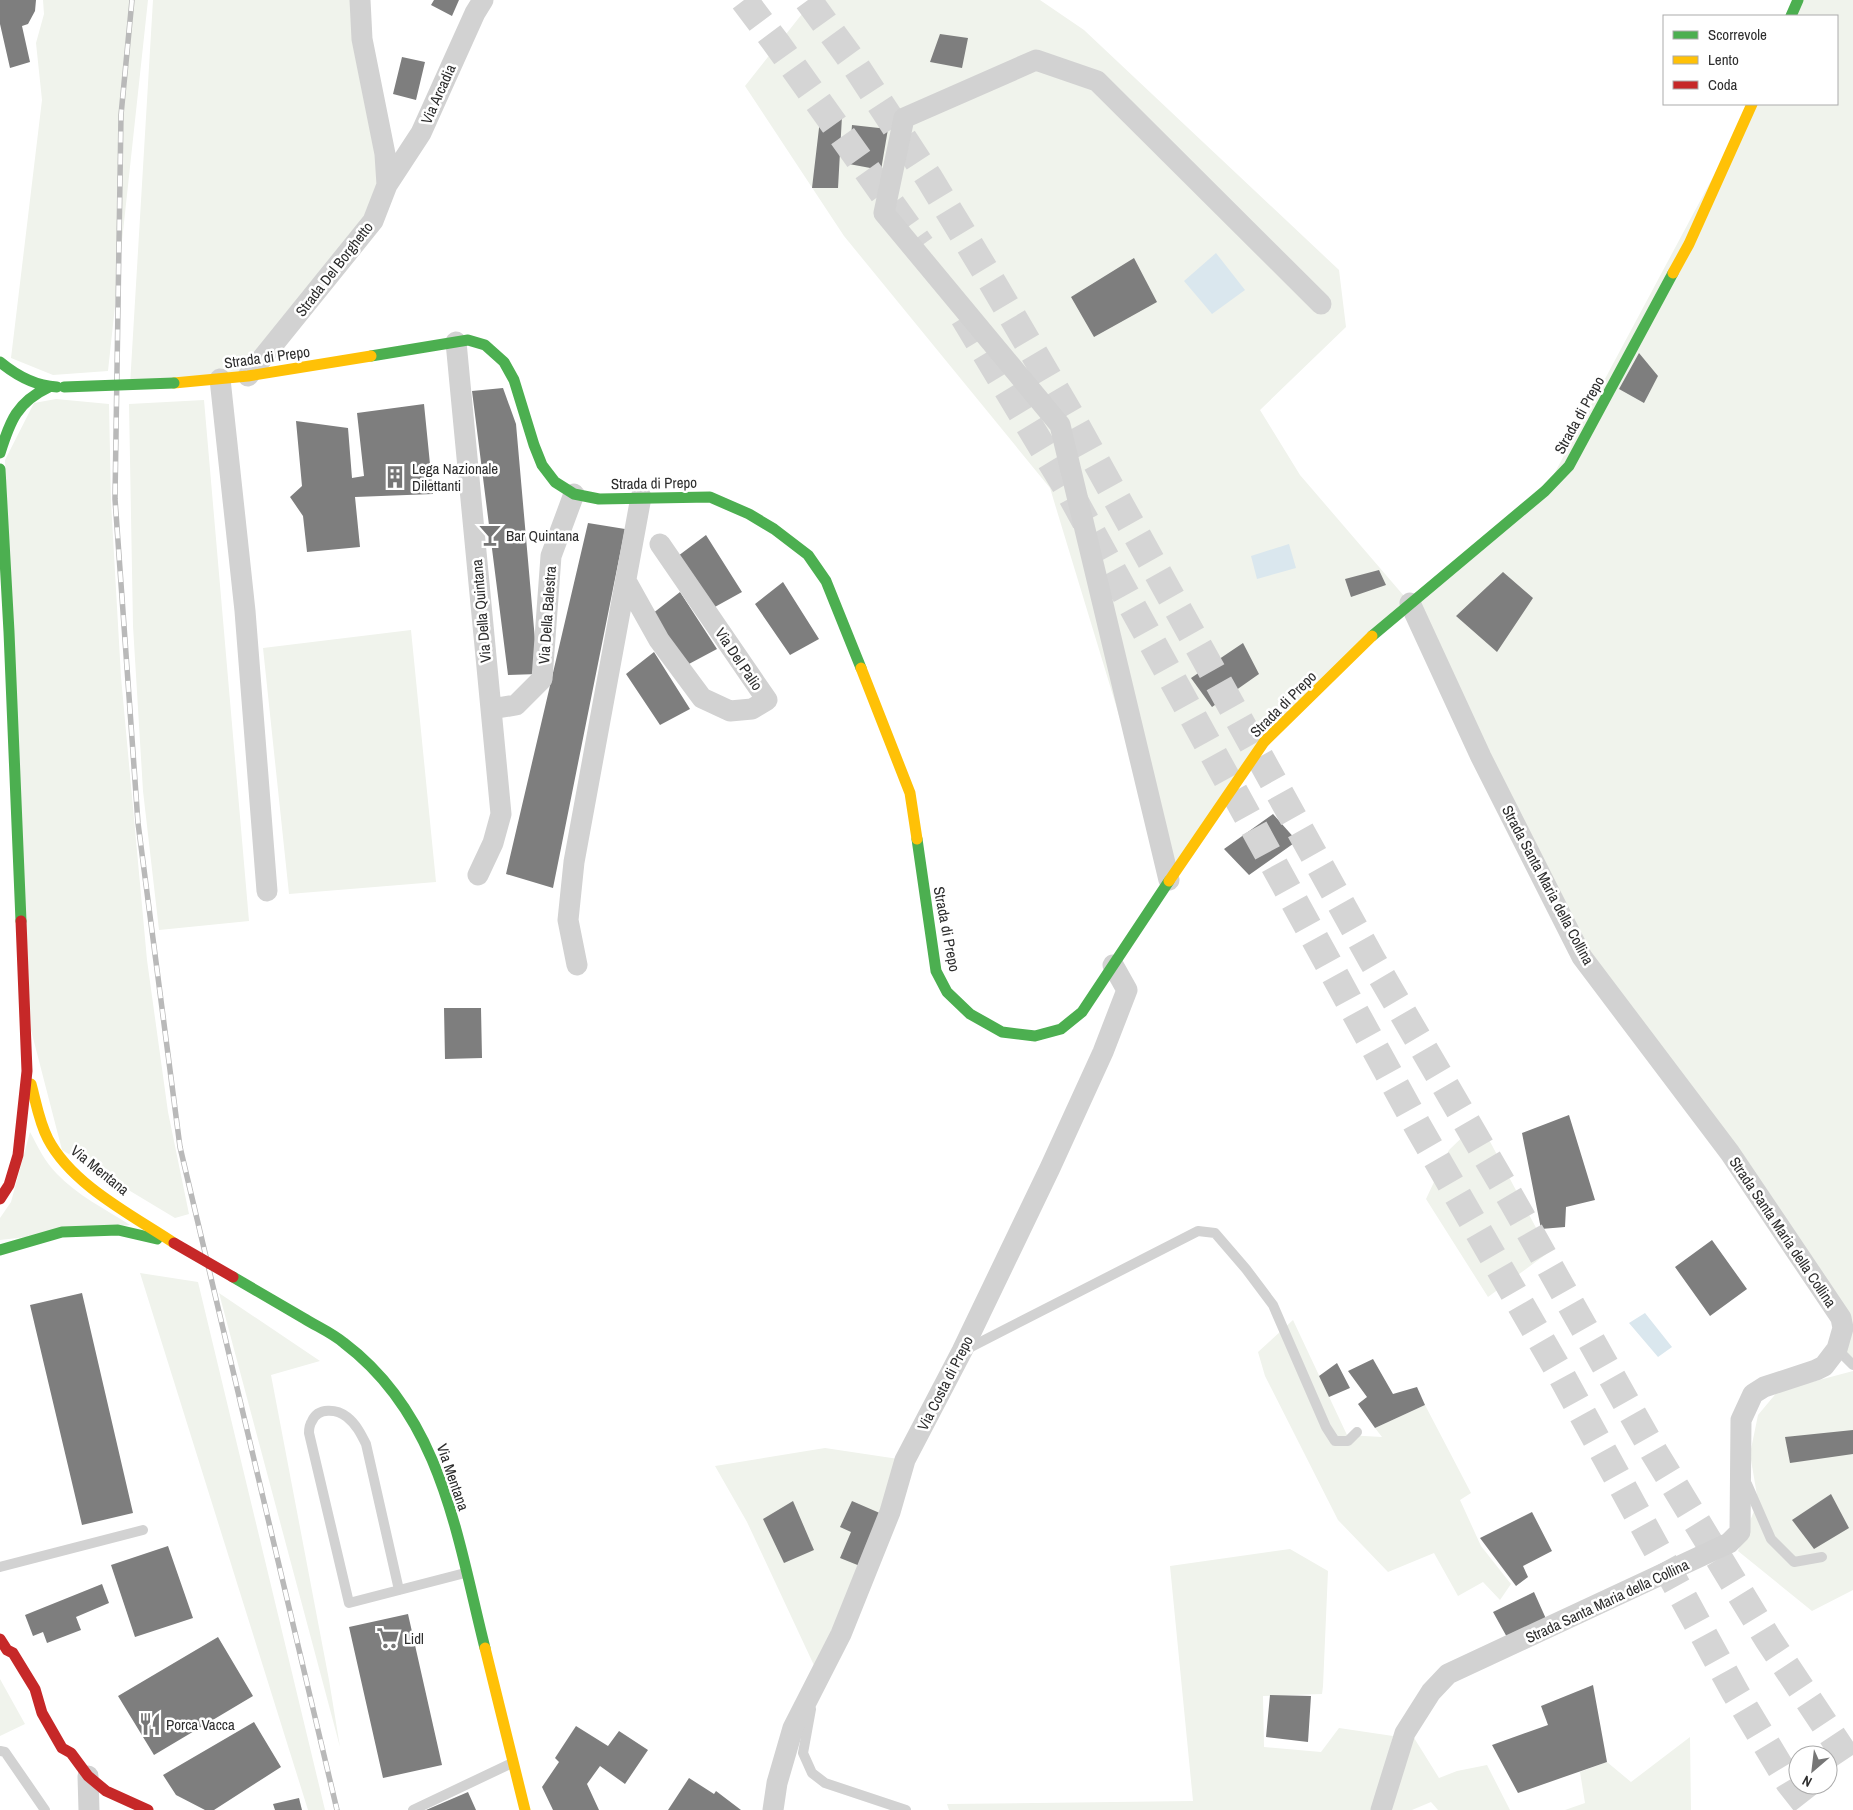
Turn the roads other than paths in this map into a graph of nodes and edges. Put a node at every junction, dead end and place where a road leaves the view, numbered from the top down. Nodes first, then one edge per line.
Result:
1 (360, 0) edge
2 (483, 0) edge
3 (1798, 0) edge
4 (1791, 15) edge
5 (1752, 105) edge
6 (388, 185) junction
7 (1321, 304) dead end
8 (456, 342) junction
9 (0, 362) edge
10 (248, 376) junction
11 (220, 379) junction
12 (48, 387) junction
13 (0, 453) edge
14 (0, 469) edge
15 (574, 494) junction
16 (640, 498) junction
17 (660, 544) dead end
18 (626, 581) junction
19 (1410, 603) junction
20 (491, 709) junction
21 (478, 875) dead end
22 (1169, 880) junction
23 (267, 891) dead end
24 (577, 965) dead end
25 (1114, 965) junction
26 (27, 1071) junction
27 (0, 1199) edge
28 (174, 1243) junction
29 (0, 1250) edge
30 (1836, 1349) junction
31 (962, 1351) junction
32 (1853, 1364) edge
33 (1357, 1432) dead end
34 (1742, 1471) junction
35 (143, 1530) dead end
36 (1822, 1557) dead end
37 (0, 1567) edge
38 (466, 1572) junction
39 (399, 1590) junction
40 (0, 1639) edge
41 (815, 1685) junction
42 (0, 1752) edge
43 (513, 1763) junction
44 (88, 1776) junction
45 (45, 1810) edge
46 (89, 1810) edge
47 (148, 1810) edge
48 (413, 1810) edge
49 (525, 1810) edge
50 (773, 1810) edge
51 (906, 1810) edge
52 (1381, 1810) edge

1 - 6 street, Strada Del Borghetto
2 - 6 street, Via Arcadia
3 - 4 street
5 - 19 street, Strada di Prepo
6 - 10 street, Strada Del Borghetto
7 - 22 street
8 - 10 street, Strada di Prepo
8 - 15 street, Strada di Prepo
8 - 20 street, Via Della Quintana
9 - 12 street, Strada di Prepo
10 - 11 street, Strada di Prepo
11 - 12 street, Strada di Prepo, bridge
11 - 23 street
12 - 13 street, Strada di Prepo
14 - 26 street
15 - 16 street, Strada di Prepo
15 - 20 street, Via Della Balestra
16 - 18 street
16 - 25 street, Strada di Prepo
17 - 18 street, Via Del Palio
18 - 24 street
19 - 22 street, Strada di Prepo
19 - 30 street, Strada Santa Maria della Collina
20 - 21 street, Via Della Quintana
22 - 25 street, Strada di Prepo
25 - 31 street, Via Costa di Prepo
26 - 27 street
26 - 28 street, Via Mentana
28 - 29 street, Via Mentana
28 - 38 street, Via Mentana, bridge
30 - 32 lane
30 - 34 street, Strada Santa Maria della Collina
31 - 33 lane
31 - 41 street, Via Costa di Prepo
34 - 36 lane
34 - 52 street, Strada Santa Maria della Collina
35 - 37 lane
38 - 39 lane
38 - 43 street, Via Mentana
39 - 39 lane
40 - 44 street
41 - 50 street, Via Costa di Prepo
41 - 51 lane
42 - 45 lane
43 - 48 lane
43 - 49 street, Via Mentana
44 - 46 street
44 - 47 street

